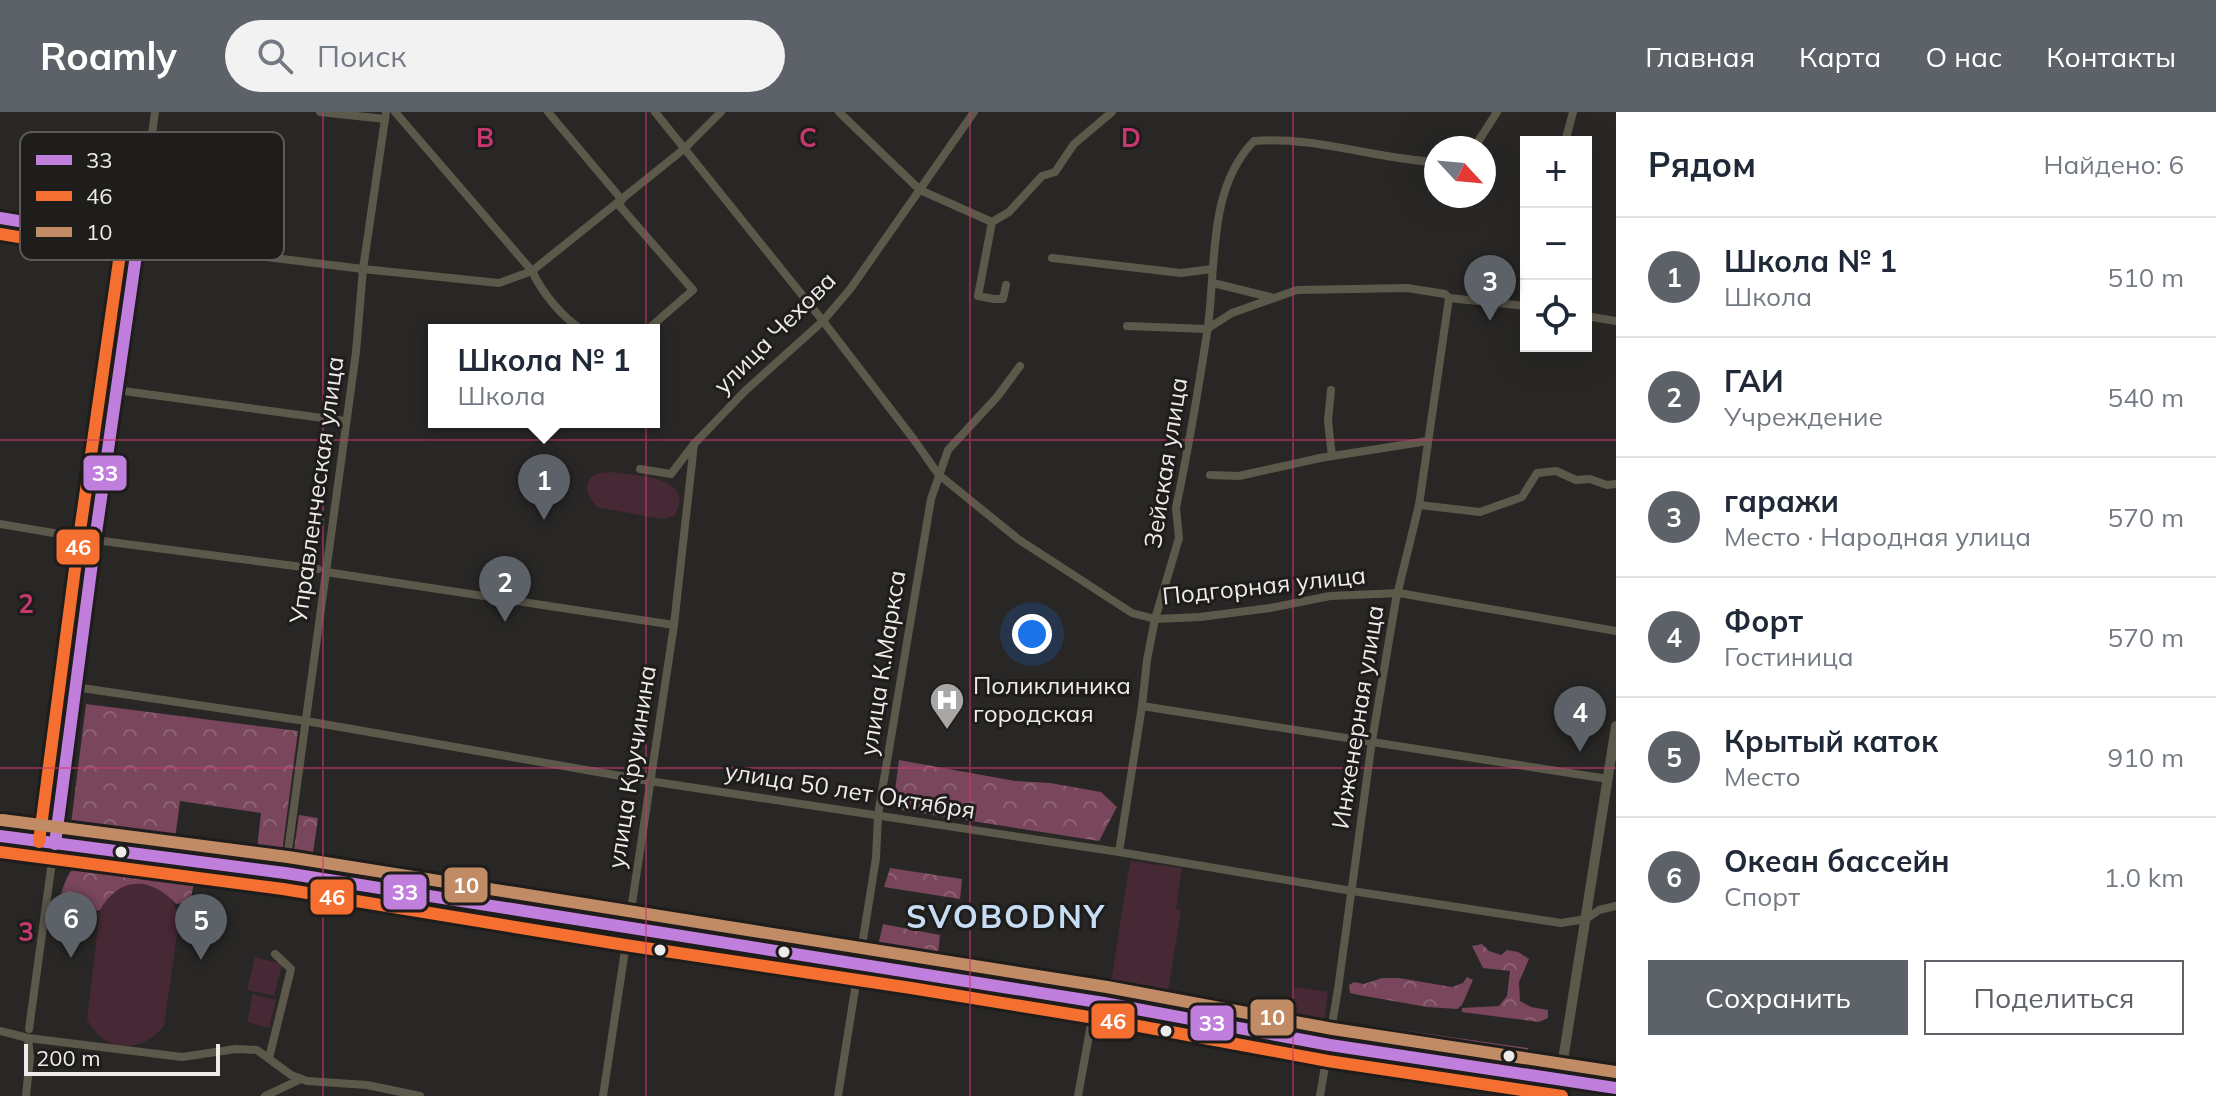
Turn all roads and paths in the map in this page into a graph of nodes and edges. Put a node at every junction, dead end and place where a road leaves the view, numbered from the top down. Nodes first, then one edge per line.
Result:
1 (155, 112) edge
2 (320, 112) edge
3 (395, 112) edge
4 (548, 112) edge
5 (655, 112) edge
6 (721, 112) edge
7 (839, 112) edge
8 (974, 112) edge
9 (1112, 112) edge
10 (1497, 112) edge
11 (1573, 112) edge
12 (386, 116) edge
13 (152, 132) edge
14 (1482, 136) edge
15 (1567, 136) edge
16 (684, 149) junction
17 (1424, 161) edge
18 (920, 190) junction
19 (620, 202) junction
20 (0, 218) edge
21 (20, 221) edge
22 (992, 222) junction
23 (1052, 258) dead end
24 (284, 259) edge
25 (135, 260) edge
26 (363, 269) junction
27 (1212, 269) junction
28 (532, 271) junction
29 (1213, 283) junction
30 (1006, 285) dead end
31 (1271, 298) junction
32 (1449, 298) junction
33 (1520, 303) edge
34 (1592, 317) edge
35 (823, 321) junction
36 (1616, 321) edge
37 (574, 324) edge
38 (654, 324) edge
39 (1127, 326) dead end
40 (1207, 329) junction
41 (1020, 366) dead end
42 (116, 390) junction
43 (1331, 390) dead end
44 (345, 421) junction
45 (1428, 441) junction
46 (694, 444) junction
47 (1332, 456) junction
48 (640, 469) dead end
49 (938, 474) junction
50 (1210, 475) dead end
51 (1616, 484) edge
52 (1419, 505) junction
53 (0, 524) edge
54 (95, 540) junction
55 (322, 570) junction
56 (1399, 593) junction
57 (1155, 619) junction
58 (674, 625) junction
59 (1616, 631) edge
60 (75, 687) junction
61 (1142, 706) junction
62 (306, 721) junction
63 (1616, 726) edge
64 (1372, 741) junction
65 (1608, 779) junction
66 (649, 781) junction
67 (878, 815) junction
68 (0, 836) edge
69 (55, 844) junction
70 (1119, 852) junction
71 (285, 873) junction
72 (1352, 891) junction
73 (1616, 906) edge
74 (1586, 919) junction
75 (628, 929) junction
76 (275, 954) dead end
77 (858, 963) junction
78 (1095, 1002) junction
79 (0, 1031) edge
80 (28, 1033) junction
81 (1330, 1045) junction
82 (269, 1058) junction
83 (301, 1079) junction
84 (1560, 1079) junction
85 (1616, 1088) edge
86 (26, 1096) edge
87 (265, 1096) edge
88 (420, 1096) edge
89 (603, 1096) edge
90 (838, 1096) edge
91 (1078, 1096) edge
92 (1320, 1096) edge
93 (1557, 1096) edge

1 - 13 street
2 - 12 street
3 - 28 street
4 - 19 street
5 - 16 street, Подгорная улица
6 - 16 street
7 - 18 street
8 - 18 street, улица Чехова
9 - 22 street
10 - 14 street
11 - 15 street
12 - 26 street, Управленческая улица
16 - 19 street
16 - 35 street, Подгорная улица
17 - 27 street, Зейская улица
18 - 22 street
18 - 35 street, улица Чехова
19 - 28 street
19 - 38 street
20 - 21 street
22 - 30 street
23 - 27 street
24 - 26 street
25 - 42 street
26 - 28 street
26 - 44 street, Управленческая улица
27 - 29 street, Зейская улица
28 - 37 street
29 - 31 street
29 - 40 street, Зейская улица
31 - 32 street
31 - 40 street
32 - 33 street
32 - 45 street, Инженерная улица
34 - 36 street
35 - 46 street, улица Чехова
35 - 49 street, Подгорная улица
39 - 40 street
40 - 57 street, Зейская улица
41 - 49 street, улица К.Маркса
42 - 44 street
42 - 54 street
43 - 47 street
44 - 55 street, Управленческая улица
45 - 47 street
45 - 52 street, Инженерная улица
46 - 48 street, улица Чехова
46 - 58 street, улица Кручинина
47 - 50 street
49 - 57 street, Подгорная улица
49 - 67 street, улица К.Маркса
51 - 52 street
52 - 56 street, Инженерная улица
53 - 54 street
54 - 55 street
54 - 60 street
55 - 58 street
55 - 62 street, Управленческая улица
56 - 57 street, Подгорная улица
56 - 59 street, Подгорная улица
56 - 64 street, Инженерная улица
57 - 61 street, Зейская улица
58 - 66 street, улица Кручинина
60 - 62 street, улица 50 лет Октября
60 - 69 street
61 - 64 street
61 - 70 street, Зейская улица
62 - 66 street, улица 50 лет Октября
62 - 71 street, Управленческая улица
63 - 65 street
64 - 65 street
64 - 72 street, Инженерная улица
65 - 74 street
66 - 67 street, улица 50 лет Октября
66 - 75 street, улица Кручинина
67 - 70 street, улица 50 лет Октября
67 - 77 street, улица К.Маркса
68 - 69 main road
69 - 71 main road
69 - 80 street
70 - 72 street, улица 50 лет Октября
71 - 75 main road
72 - 74 street, улица 50 лет Октября
72 - 81 street, Инженерная улица
73 - 74 street, улица 50 лет Октября
74 - 84 street
75 - 77 main road
75 - 89 street, улица Кручинина
76 - 82 street
77 - 78 main road
77 - 90 street, улица К.Маркса
78 - 81 main road
78 - 91 street
79 - 80 street
80 - 82 street
80 - 86 street
81 - 84 main road
81 - 92 street, Инженерная улица
82 - 83 street
83 - 87 street
83 - 88 street
84 - 85 main road
84 - 93 street

